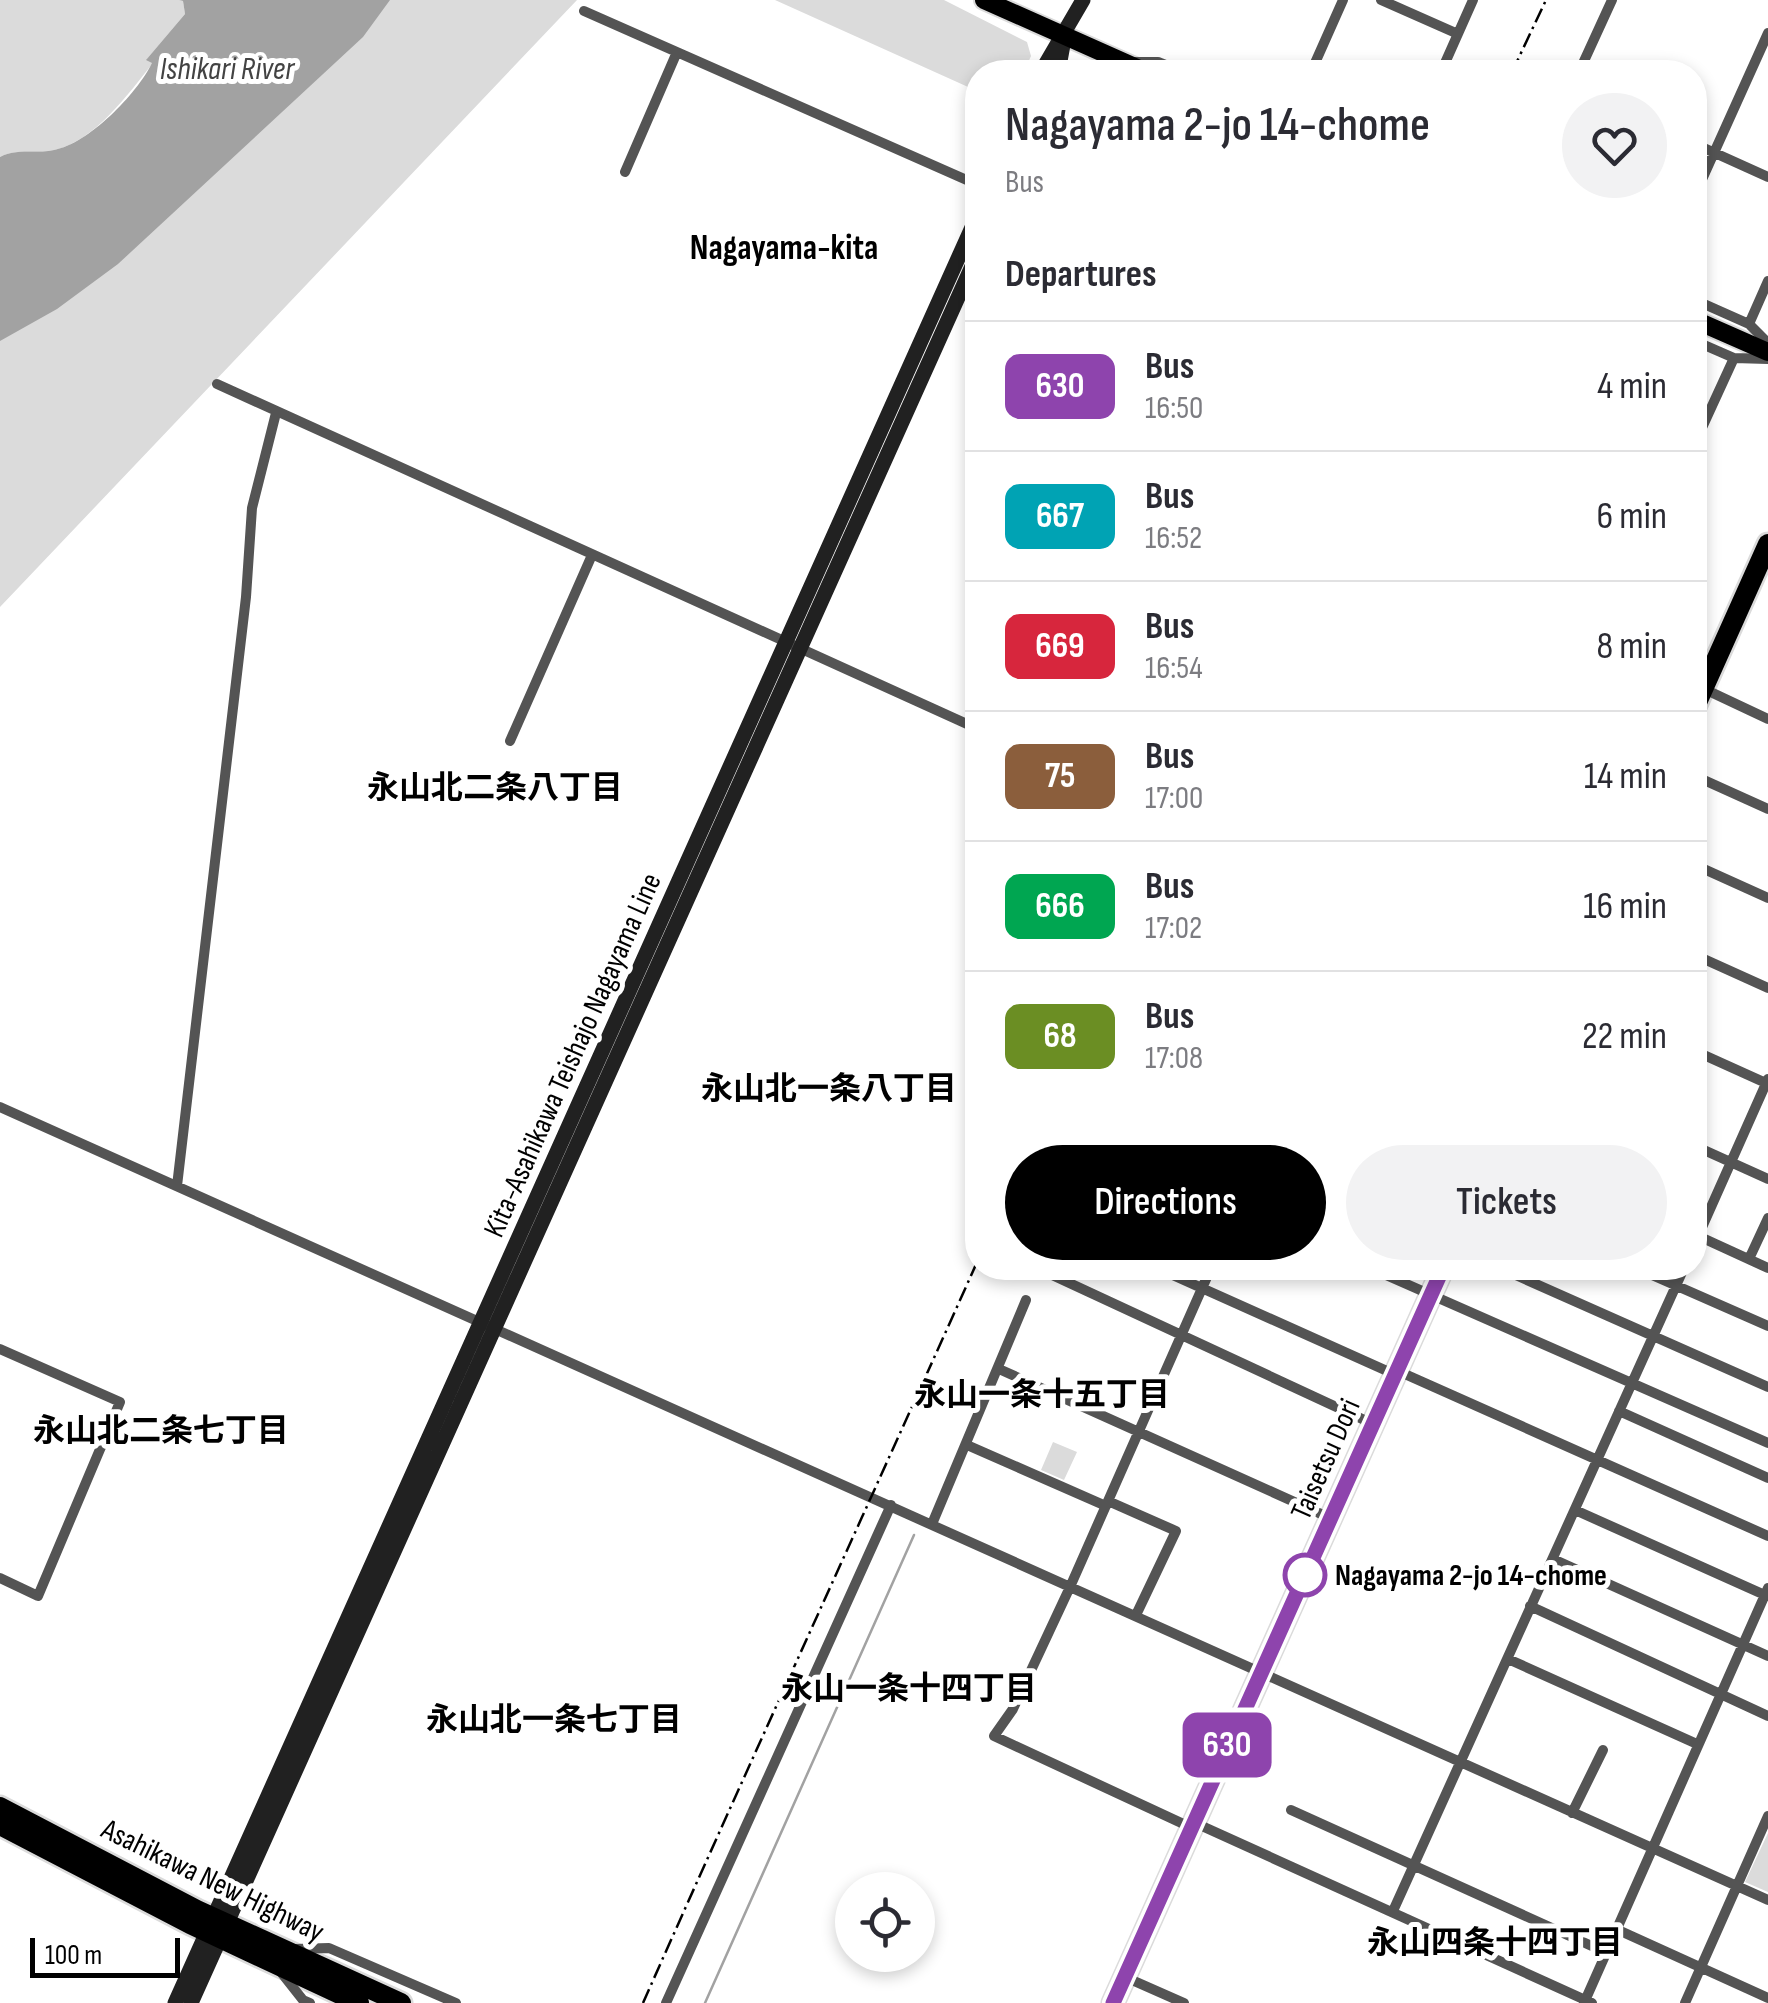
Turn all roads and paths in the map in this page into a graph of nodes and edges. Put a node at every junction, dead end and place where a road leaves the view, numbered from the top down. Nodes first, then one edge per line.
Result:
1 (984, 0) edge
2 (1083, 0) edge
3 (1342, 0) edge
4 (1382, 0) edge
5 (1474, 0) edge
6 (1612, 0) edge
7 (584, 11) dead end
8 (1768, 33) edge
9 (1458, 34) junction
10 (1065, 36) junction
11 (677, 52) junction
12 (1049, 60) edge
13 (1060, 60) edge
14 (1112, 60) edge
15 (1316, 60) edge
16 (1446, 60) edge
17 (1584, 60) edge
18 (1707, 149) edge
19 (1714, 152) junction
20 (1707, 168) edge
21 (625, 172) dead end
22 (1768, 177) edge
23 (965, 179) edge
24 (965, 244) edge
25 (965, 281) edge
26 (1768, 281) edge
27 (1707, 305) edge
28 (1749, 324) junction
29 (1707, 326) edge
30 (1768, 343) edge
31 (1707, 347) edge
32 (1768, 356) edge
33 (1734, 358) junction
34 (217, 384) dead end
35 (276, 413) junction
36 (1707, 417) edge
37 (1768, 544) edge
38 (592, 555) junction
39 (794, 645) junction
40 (1707, 674) edge
41 (1707, 696) edge
42 (1768, 719) edge
43 (965, 723) edge
44 (510, 741) dead end
45 (1707, 781) edge
46 (1768, 809) edge
47 (1707, 870) edge
48 (1768, 898) edge
49 (1707, 960) edge
50 (1768, 988) edge
51 (1707, 1056) edge
52 (1768, 1082) edge
53 (0, 1107) edge
54 (1707, 1151) edge
55 (1730, 1162) junction
56 (1768, 1179) edge
57 (177, 1186) junction
58 (1707, 1213) edge
59 (1768, 1218) edge
60 (1707, 1242) edge
61 (1749, 1259) junction
62 (1768, 1268) edge
63 (1063, 1280) edge
64 (1184, 1280) edge
65 (1206, 1280) edge
66 (1398, 1280) edge
67 (1437, 1280) edge
68 (1527, 1280) edge
69 (1662, 1280) edge
70 (1678, 1280) edge
71 (1675, 1286) junction
72 (1202, 1288) junction
73 (1431, 1294) junction
74 (1026, 1300) dead end
75 (488, 1324) junction
76 (1768, 1326) edge
77 (1182, 1335) junction
78 (1653, 1336) junction
79 (0, 1349) edge
80 (999, 1369) junction
81 (1397, 1373) junction
82 (1633, 1383) junction
83 (1768, 1387) edge
84 (1619, 1412) junction
85 (1374, 1424) junction
86 (1138, 1432) junction
87 (1768, 1443) edge
88 (967, 1445) junction
89 (1596, 1460) junction
90 (1768, 1478) edge
91 (1107, 1504) junction
92 (891, 1505) junction
93 (1575, 1510) junction
94 (1331, 1518) junction
95 (932, 1524) junction
96 (1768, 1536) edge
97 (1553, 1559) junction
98 (0, 1578) edge
99 (1070, 1587) junction
100 (1767, 1593) edge
101 (1530, 1606) junction
102 (1136, 1615) junction
103 (1742, 1645) junction
104 (1768, 1656) edge
105 (1508, 1659) junction
106 (1260, 1672) junction
107 (1720, 1694) junction
108 (1768, 1716) edge
109 (1697, 1744) junction
110 (1603, 1750) dead end
111 (1460, 1763) junction
112 (0, 1807) edge
113 (1290, 1810) dead end
114 (1572, 1813) junction
115 (1768, 1816) edge
116 (1192, 1824) junction
117 (0, 1825) edge
118 (1652, 1847) junction
119 (1414, 1866) junction
120 (1736, 1886) junction
121 (1768, 1900) edge
122 (1393, 1911) junction
123 (216, 1928) junction
124 (1616, 1929) junction
125 (1606, 1952) junction
126 (280, 1957) junction
127 (1701, 1968) junction
128 (1124, 1976) junction
129 (1768, 1998) edge
130 (1587, 2002) edge
131 (174, 2003) edge
132 (191, 2003) edge
133 (310, 2003) edge
134 (359, 2003) edge
135 (401, 2003) edge
136 (456, 2003) edge
137 (666, 2003) edge
138 (1113, 2003) edge
139 (1184, 2003) edge
140 (1684, 2003) edge

1 - 10 main road
2 - 10 main road
3 - 15 street
4 - 9 street
5 - 9 street
6 - 17 street
7 - 11 street
8 - 19 street
9 - 16 street
10 - 12 main road
10 - 13 main road
10 - 14 main road
11 - 21 street
11 - 23 street
18 - 19 street
19 - 20 street
19 - 22 street
24 - 39 main road, Kita-Asahikawa Teishajo Nagayama Line
25 - 39 main road, Kita-Asahikawa Teishajo Nagayama Line
26 - 28 street
27 - 28 street
28 - 30 street
29 - 32 main road
31 - 33 street
32 - 33 street
33 - 36 street
34 - 35 street
35 - 38 street
35 - 57 street
37 - 40 highway
38 - 39 street
38 - 44 street
39 - 43 street
39 - 75 main road, Kita-Asahikawa Teishajo Nagayama Line
41 - 42 street
45 - 46 street
47 - 48 street
49 - 50 street
51 - 52 street
52 - 55 street
53 - 57 street
54 - 55 street
55 - 56 street
55 - 58 street
57 - 75 street
59 - 61 street
60 - 61 street
61 - 62 street
63 - 77 street
64 - 72 street
65 - 72 street
66 - 73 street
67 - 73 highway, Taisetsu Dori
68 - 78 street
69 - 71 street
70 - 71 street
71 - 76 street
71 - 78 street
72 - 77 street
72 - 81 street
73 - 81 highway, Taisetsu Dori
73 - 82 street
74 - 80 street
75 - 92 street
75 - 123 main road, Kita-Asahikawa Teishajo Nagayama Line
77 - 85 street
77 - 86 street
78 - 82 street
78 - 83 street
79 - 98 street
80 - 86 street
80 - 88 street
81 - 85 highway, Taisetsu Dori
81 - 89 street
82 - 84 street
82 - 87 street
84 - 89 street
84 - 90 street
85 - 94 highway, Taisetsu Dori
86 - 91 street
86 - 94 street
88 - 91 street
88 - 95 street
89 - 93 street
89 - 96 street
91 - 99 street
91 - 102 street
92 - 95 street
92 - 137 street
93 - 97 street
93 - 100 street
94 - 106 highway, Taisetsu Dori
95 - 99 street
97 - 101 street
97 - 103 street
99 - 102 street
99 - 116 street
100 - 103 street
101 - 105 street
101 - 107 street
102 - 106 street
103 - 104 street
103 - 107 street
105 - 109 street
105 - 111 street
106 - 111 street
106 - 116 highway, Taisetsu Dori
107 - 108 street
107 - 109 street
109 - 118 street
110 - 114 street
111 - 114 street
111 - 119 street
112 - 123 highway, Asahikawa New Highway
113 - 119 street
114 - 118 street
115 - 120 street
116 - 122 street
116 - 128 highway, Taisetsu Dori
117 - 123 highway, Asahikawa New Highway
118 - 120 street
118 - 124 street
119 - 122 street
119 - 125 street
120 - 121 street
120 - 127 street
122 - 130 street
123 - 126 highway, Asahikawa New Highway
123 - 131 main road
123 - 132 main road
124 - 125 street
124 - 127 street
125 - 130 street
126 - 133 street
126 - 134 highway, Asahikawa New Highway
126 - 135 highway, Asahikawa New Highway
126 - 136 street
127 - 129 street
127 - 140 street
128 - 138 highway, Taisetsu Dori
128 - 139 street

